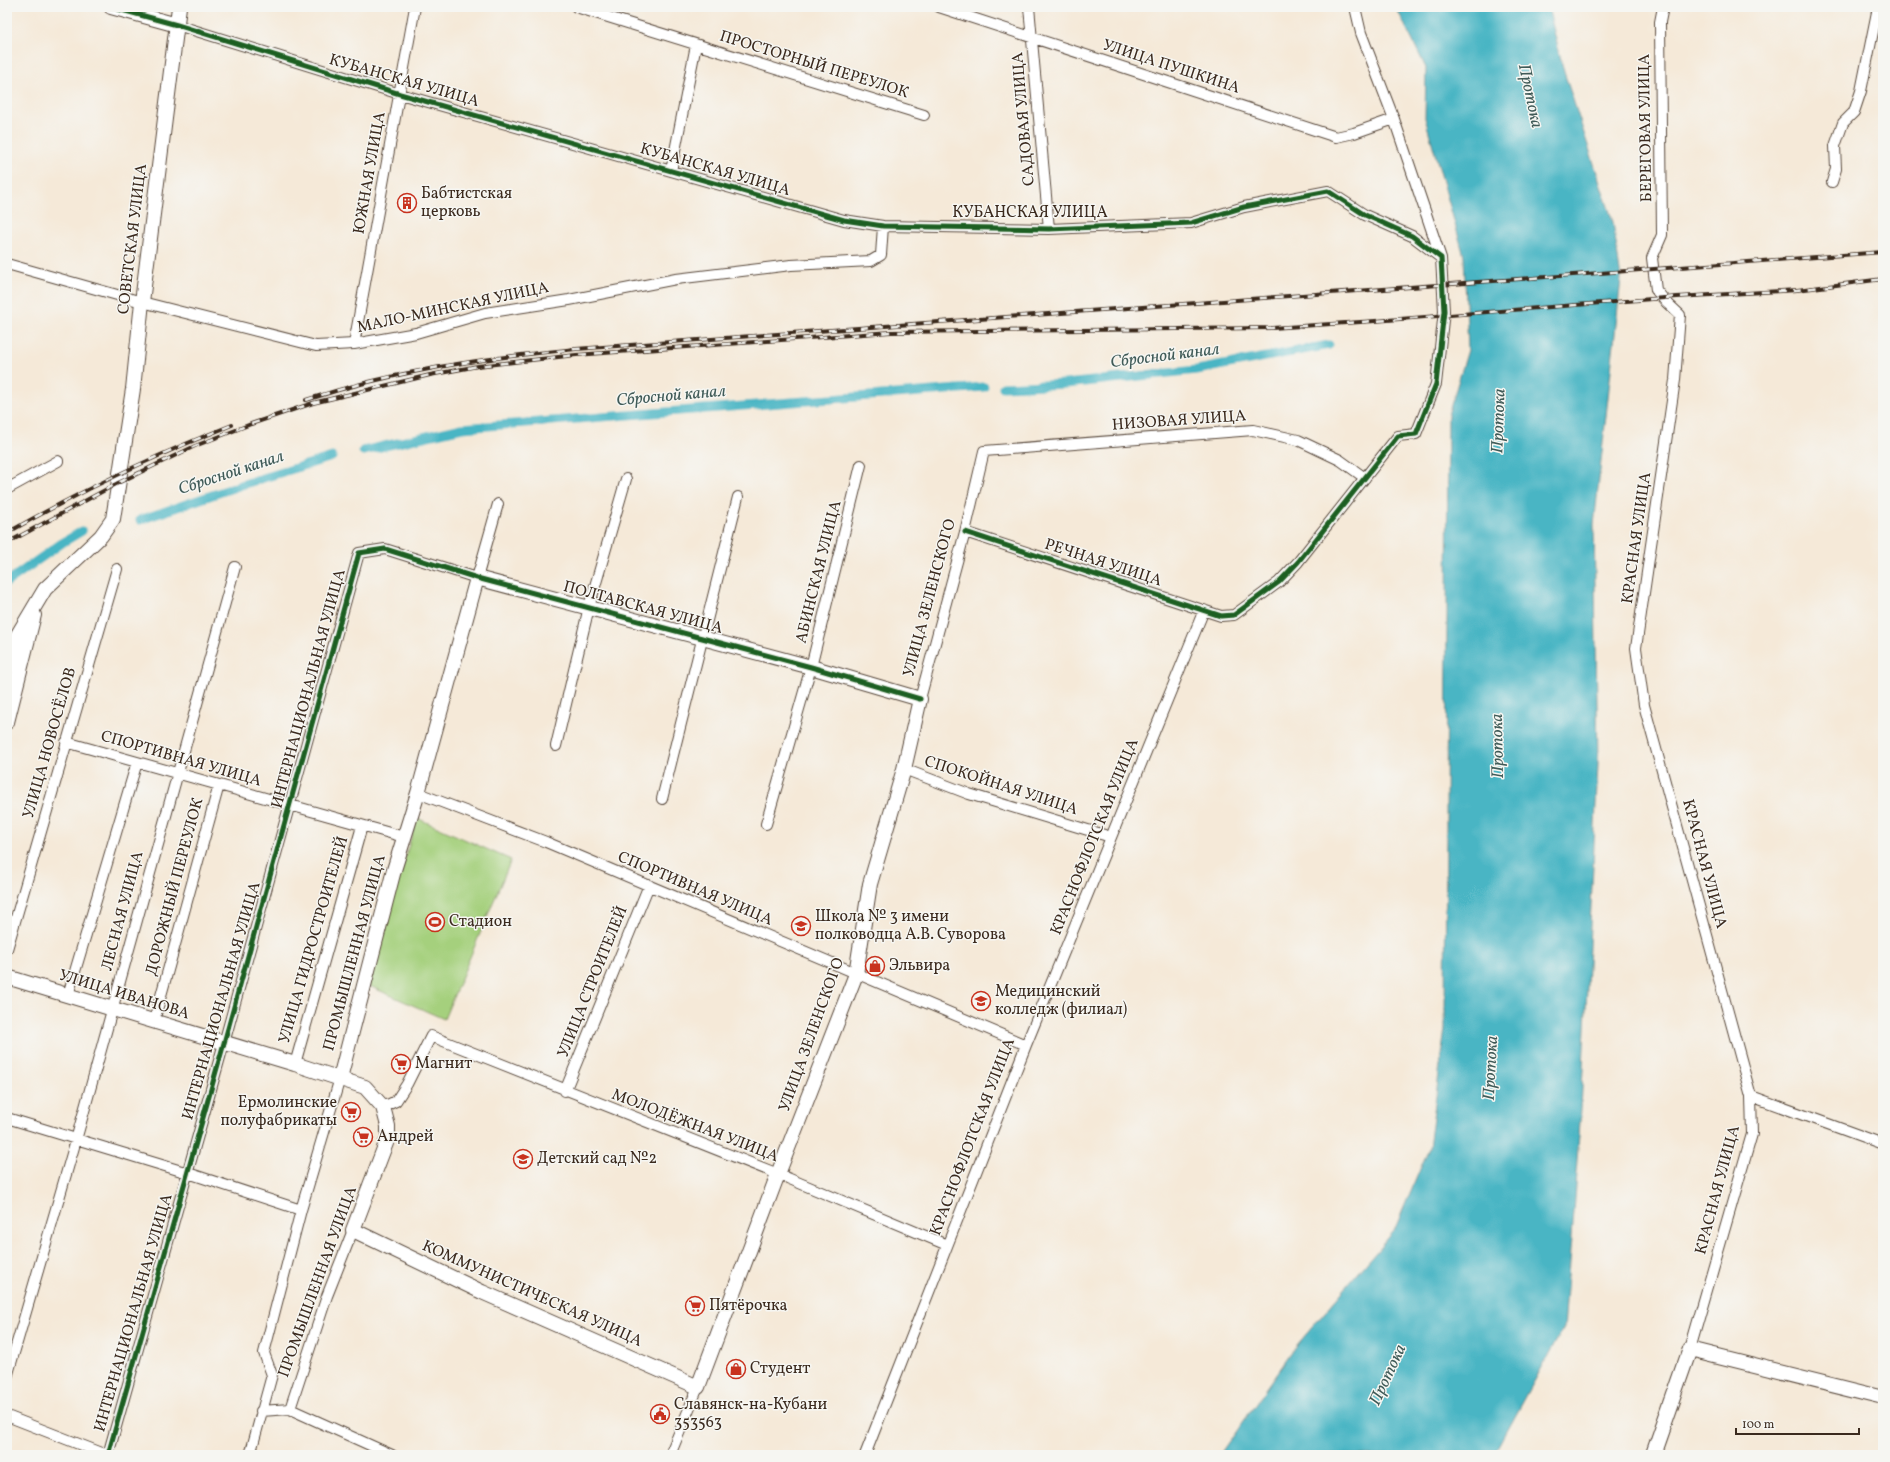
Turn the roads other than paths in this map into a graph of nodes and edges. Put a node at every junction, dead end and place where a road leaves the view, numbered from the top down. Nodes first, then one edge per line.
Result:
1 (111, 7) edge
2 (179, 7) edge
3 (415, 7) edge
4 (576, 7) edge
5 (939, 7) edge
6 (1029, 7) edge
7 (1355, 7) edge
8 (1663, 7) edge
9 (1878, 7) edge
10 (177, 25) junction
11 (1033, 38) junction
12 (696, 45) junction
13 (400, 94) junction
14 (924, 115) dead end
15 (1394, 118) junction
16 (671, 171) junction
17 (1832, 182) dead end
18 (883, 226) junction
19 (1049, 229) junction
20 (1441, 258) junction
21 (7, 264) edge
22 (142, 302) junction
23 (354, 344) junction
24 (1675, 380) joint
25 (984, 451) joint
26 (58, 461) dead end
27 (861, 465) dead end
28 (1365, 478) junction
29 (626, 479) dead end
30 (7, 489) edge
31 (738, 498) dead end
32 (498, 504) dead end
33 (965, 532) junction
34 (359, 553) joint
35 (234, 567) dead end
36 (117, 569) dead end
37 (477, 578) junction
38 (589, 608) junction
39 (1204, 610) junction
40 (703, 638) junction
41 (21, 643) junction
42 (811, 667) junction
43 (7, 668) edge
44 (920, 698) junction
45 (7, 722) edge
46 (66, 742) junction
47 (556, 746) dead end
48 (137, 762) junction
49 (904, 769) junction
50 (176, 773) junction
51 (219, 785) junction
52 (418, 793) junction
53 (662, 799) dead end
54 (290, 805) junction
55 (766, 824) dead end
56 (362, 826) junction
57 (404, 837) junction
58 (1111, 837) junction
59 (649, 885) junction
60 (7, 949) edge
61 (856, 974) junction
62 (7, 977) edge
63 (68, 995) junction
64 (112, 1009) junction
65 (154, 1021) junction
66 (224, 1043) junction
67 (1026, 1045) junction
68 (295, 1064) junction
69 (340, 1078) junction
70 (565, 1091) junction
71 (1751, 1096) junction
72 (383, 1107) junction
73 (7, 1118) edge
74 (76, 1140) junction
75 (1883, 1144) edge
76 (188, 1174) junction
77 (778, 1174) junction
78 (301, 1210) junction
79 (353, 1230) junction
80 (947, 1245) junction
81 (1690, 1349) junction
82 (7, 1377) edge
83 (698, 1387) junction
84 (1883, 1397) edge
85 (290, 1409) junction
86 (261, 1411) junction
87 (7, 1416) edge
88 (107, 1455) edge
89 (250, 1455) edge
90 (392, 1455) edge
91 (670, 1455) edge
92 (865, 1455) edge
93 (1653, 1455) edge

1 - 10 street, КУБАНСКАЯ УЛИЦА
2 - 10 street, СОВЕТСКАЯ УЛИЦА
3 - 13 street, ЮЖНАЯ УЛИЦА
4 - 12 street, ПРОСТОРНЫЙ ПЕРЕУЛОК
5 - 11 street, УЛИЦА ПУШКИНА
6 - 11 street, САДОВАЯ УЛИЦА
7 - 15 street
8 - 24 street, БЕРЕГОВАЯ УЛИЦА
9 - 17 street
10 - 13 street, КУБАНСКАЯ УЛИЦА
10 - 22 street, СОВЕТСКАЯ УЛИЦА
11 - 15 street, УЛИЦА ПУШКИНА
11 - 19 street, САДОВАЯ УЛИЦА
12 - 14 street, ПРОСТОРНЫЙ ПЕРЕУЛОК
12 - 16 street, ПРОСТОРНЫЙ ПЕРЕУЛОК
13 - 16 street, КУБАНСКАЯ УЛИЦА
13 - 23 street, ЮЖНАЯ УЛИЦА
15 - 20 street
16 - 18 street, КУБАНСКАЯ УЛИЦА
18 - 19 street, КУБАНСКАЯ УЛИЦА
18 - 23 street, МАЛО-МИНСКАЯ УЛИЦА
19 - 20 street, КУБАНСКАЯ УЛИЦА
20 - 28 street
21 - 22 street, МАЛО-МИНСКАЯ УЛИЦА
22 - 23 street, МАЛО-МИНСКАЯ УЛИЦА
22 - 41 street, СОВЕТСКАЯ УЛИЦА
24 - 71 street, КРАСНАЯ УЛИЦА
25 - 28 street, НИЗОВАЯ УЛИЦА
25 - 33 street, УЛИЦА ЗЕЛЕНСКОГО
26 - 30 street
27 - 42 street, АБИНСКАЯ УЛИЦА
28 - 39 street, РЕЧНАЯ УЛИЦА
29 - 38 street
31 - 40 street
32 - 37 street, ПРОМЫШЛЕННАЯ УЛИЦА
33 - 39 street, РЕЧНАЯ УЛИЦА
33 - 44 street, УЛИЦА ЗЕЛЕНСКОГО
34 - 37 street, ПОЛТАВСКАЯ УЛИЦА
34 - 54 street, ИНТЕРНАЦИОНАЛЬНАЯ УЛИЦА
35 - 50 street, ЛЕСНАЯ УЛИЦА
36 - 46 street, УЛИЦА НОВОСЁЛОВ
37 - 38 street, ПОЛТАВСКАЯ УЛИЦА
37 - 52 street, ПРОМЫШЛЕННАЯ УЛИЦА
38 - 40 street, ПОЛТАВСКАЯ УЛИЦА
38 - 47 street
39 - 58 street, КРАСНОФЛОТСКАЯ УЛИЦА
40 - 42 street, ПОЛТАВСКАЯ УЛИЦА
40 - 53 street
41 - 43 street
41 - 45 street
42 - 44 street, ПОЛТАВСКАЯ УЛИЦА
42 - 55 street, АБИНСКАЯ УЛИЦА
44 - 49 street, УЛИЦА ЗЕЛЕНСКОГО
46 - 48 street, СПОРТИВНАЯ УЛИЦА
46 - 60 street, УЛИЦА НОВОСЁЛОВ
48 - 50 street, СПОРТИВНАЯ УЛИЦА
48 - 63 street
49 - 58 street, СПОКОЙНАЯ УЛИЦА
49 - 61 street, УЛИЦА ЗЕЛЕНСКОГО
50 - 51 street, СПОРТИВНАЯ УЛИЦА
50 - 64 street, ЛЕСНАЯ УЛИЦА
51 - 54 street, СПОРТИВНАЯ УЛИЦА
51 - 65 street, ДОРОЖНЫЙ ПЕРЕУЛОК
52 - 57 street, ПРОМЫШЛЕННАЯ УЛИЦА
52 - 59 street, СПОРТИВНАЯ УЛИЦА
54 - 56 street, СПОРТИВНАЯ УЛИЦА
54 - 66 street, ИНТЕРНАЦИОНАЛЬНАЯ УЛИЦА
56 - 57 street, СПОРТИВНАЯ УЛИЦА
56 - 68 street, УЛИЦА ГИДРОСТРОИТЕЛЕЙ
57 - 69 street, ПРОМЫШЛЕННАЯ УЛИЦА
58 - 67 street, КРАСНОФЛОТСКАЯ УЛИЦА
59 - 61 street, СПОРТИВНАЯ УЛИЦА
59 - 70 street, УЛИЦА СТРОИТЕЛЕЙ
61 - 67 street, СПОРТИВНАЯ УЛИЦА
61 - 77 street, УЛИЦА ЗЕЛЕНСКОГО
62 - 63 street, УЛИЦА ИВАНОВА
63 - 64 street, УЛИЦА ИВАНОВА
64 - 65 street, УЛИЦА ИВАНОВА
64 - 74 street, ЛЕСНАЯ УЛИЦА
65 - 66 street, УЛИЦА ИВАНОВА
66 - 68 street, УЛИЦА ИВАНОВА
66 - 76 street, ИНТЕРНАЦИОНАЛЬНАЯ УЛИЦА
67 - 80 street, КРАСНОФЛОТСКАЯ УЛИЦА
68 - 69 street, УЛИЦА ИВАНОВА
69 - 72 street, УЛИЦА ИВАНОВА
69 - 78 street, ПРОМЫШЛЕННАЯ УЛИЦА
70 - 72 street, МОЛОДЁЖНАЯ УЛИЦА
70 - 77 street, МОЛОДЁЖНАЯ УЛИЦА
71 - 75 street
71 - 81 street, КРАСНАЯ УЛИЦА
72 - 79 street, ПРОМЫШЛЕННАЯ УЛИЦА
73 - 74 street
74 - 76 street
74 - 82 street, ЛЕСНАЯ УЛИЦА
76 - 78 street
76 - 88 street, ИНТЕРНАЦИОНАЛЬНАЯ УЛИЦА
77 - 80 street, МОЛОДЁЖНАЯ УЛИЦА
77 - 83 street, УЛИЦА ЗЕЛЕНСКОГО
78 - 86 street, ПРОМЫШЛЕННАЯ УЛИЦА
79 - 83 street, КОММУНИСТИЧЕСКАЯ УЛИЦА
79 - 85 street, ПРОМЫШЛЕННАЯ УЛИЦА
80 - 92 street, КРАСНОФЛОТСКАЯ УЛИЦА
81 - 84 street
81 - 93 street
83 - 91 street, УЛИЦА ЗЕЛЕНСКОГО
85 - 86 street
85 - 90 street
86 - 89 street, ПРОМЫШЛЕННАЯ УЛИЦА
87 - 88 street

